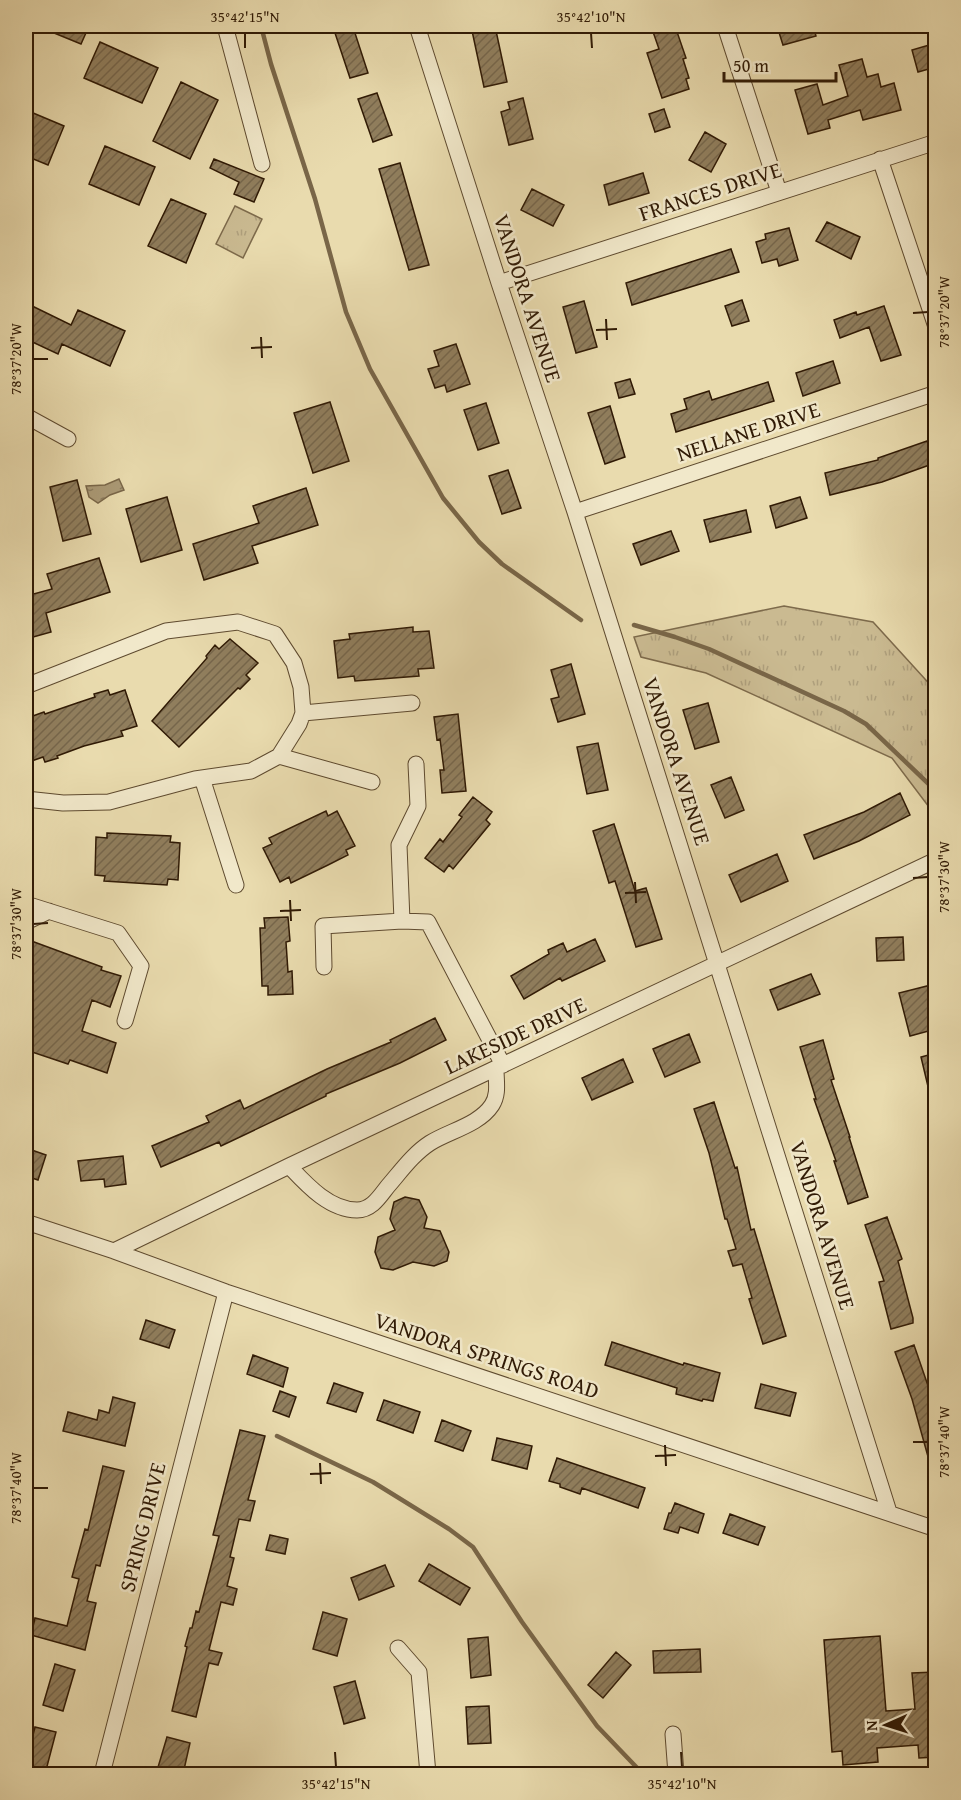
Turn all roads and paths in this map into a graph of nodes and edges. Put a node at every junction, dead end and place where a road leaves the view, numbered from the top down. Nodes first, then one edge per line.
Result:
1 (225, 26) edge
2 (417, 26) edge
3 (725, 26) edge
4 (936, 142) edge
5 (880, 159) junction
6 (262, 164) dead end
7 (779, 192) junction
8 (499, 283) junction
9 (936, 327) edge
10 (936, 393) edge
11 (26, 416) edge
12 (68, 439) dead end
13 (575, 512) junction
14 (26, 686) edge
15 (412, 703) dead end
16 (303, 713) junction
17 (279, 756) junction
18 (416, 764) dead end
19 (202, 778) junction
20 (372, 782) dead end
21 (26, 799) edge
22 (935, 861) edge
23 (236, 885) dead end
24 (26, 904) edge
25 (49, 911) junction
26 (402, 921) junction
27 (26, 922) edge
28 (717, 963) junction
29 (324, 967) dead end
30 (125, 1021) dead end
31 (499, 1067) junction
32 (289, 1166) junction
33 (26, 1222) edge
34 (114, 1251) junction
35 (226, 1292) junction
36 (889, 1512) junction
37 (936, 1528) edge
38 (398, 1648) dead end
39 (673, 1734) dead end
40 (102, 1774) edge
41 (428, 1774) edge
42 (676, 1774) edge

1 - 6 street
2 - 8 street, VANDORA AVENUE
3 - 7 street
4 - 5 street, FRANCES DRIVE
5 - 7 street, FRANCES DRIVE
5 - 9 street
7 - 8 street, FRANCES DRIVE
8 - 13 street, VANDORA AVENUE
10 - 13 street, NELLANE DRIVE
11 - 12 street
13 - 28 street, VANDORA AVENUE
14 - 16 street
15 - 16 street
16 - 17 street
17 - 19 street
17 - 20 street
18 - 26 street
19 - 21 street
19 - 23 street
22 - 28 street, LAKESIDE DRIVE
24 - 25 street
25 - 27 street
25 - 30 street
26 - 29 street
26 - 31 street
28 - 31 street, LAKESIDE DRIVE
28 - 36 street, VANDORA AVENUE
31 - 32 street, LAKESIDE DRIVE
31 - 32 street
32 - 34 street, LAKESIDE DRIVE
33 - 34 street, VANDORA SPRINGS ROAD
34 - 35 street, VANDORA SPRINGS ROAD
35 - 36 street, VANDORA SPRINGS ROAD
35 - 40 street, SPRING DRIVE
36 - 37 street, VANDORA SPRINGS ROAD
38 - 41 street
39 - 42 street

